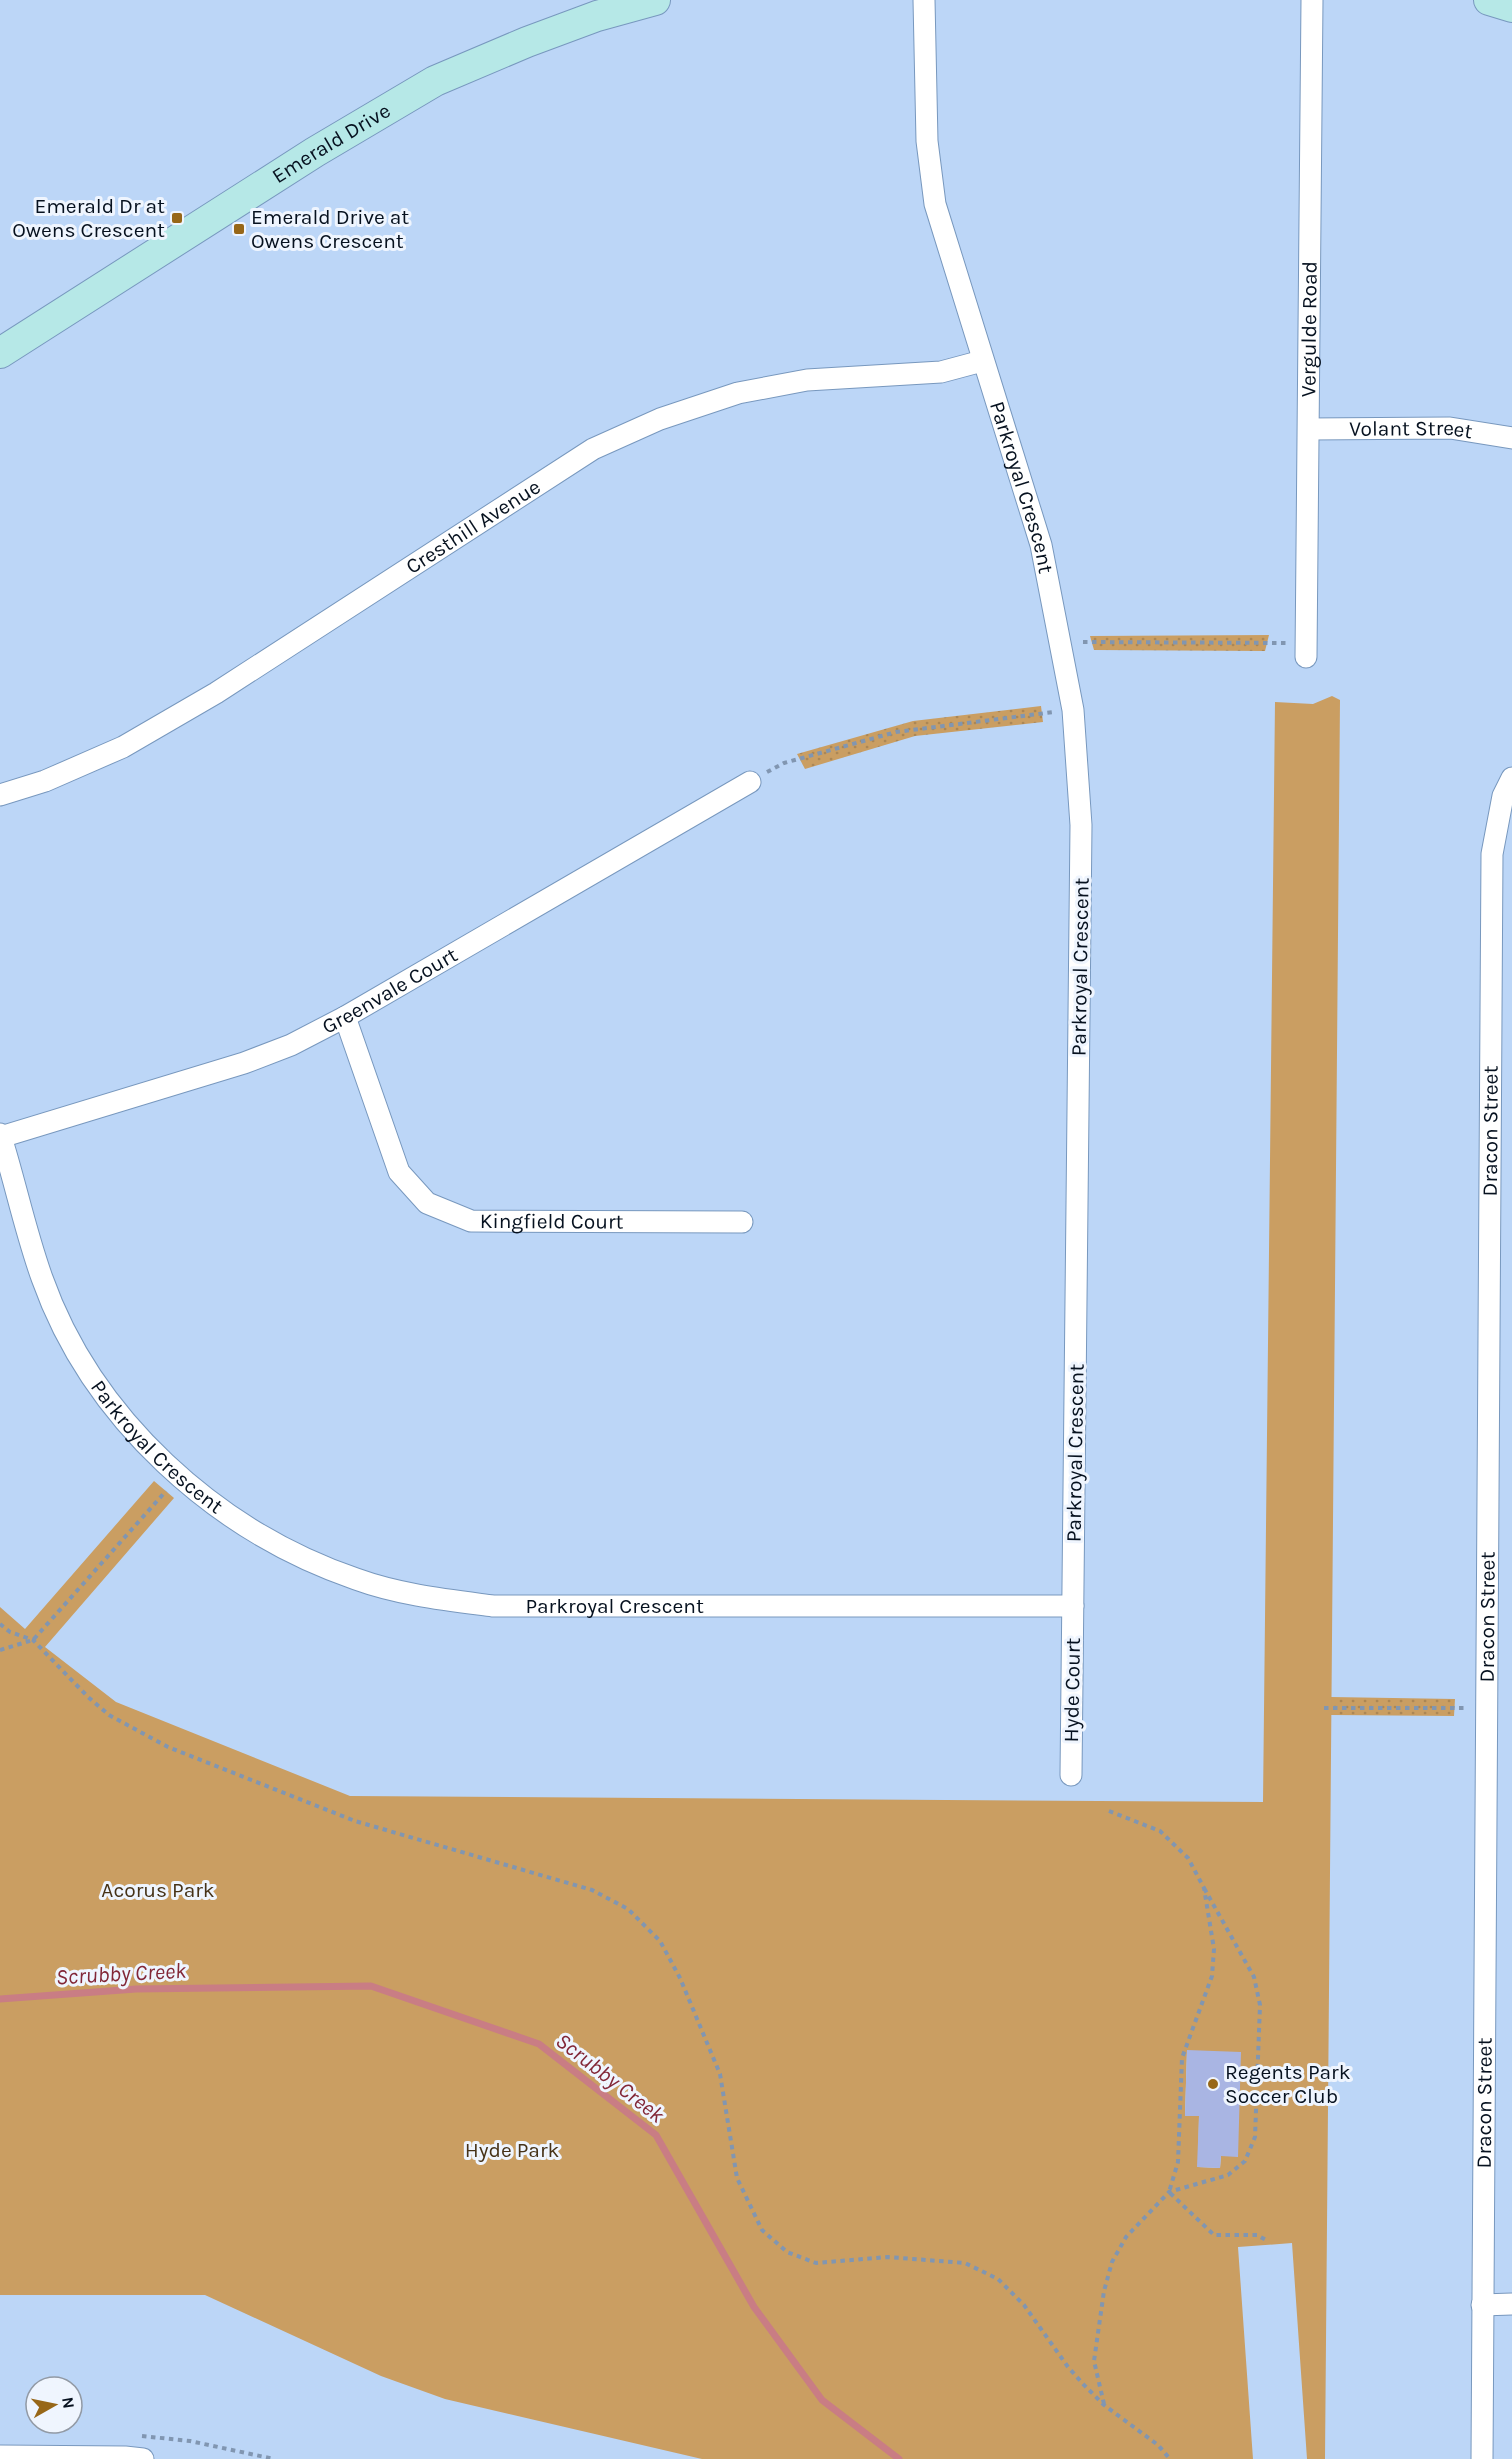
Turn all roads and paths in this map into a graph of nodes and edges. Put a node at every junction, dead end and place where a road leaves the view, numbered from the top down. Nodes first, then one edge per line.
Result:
1 (655, 0) edge
2 (924, 0) edge
3 (1312, 0) edge
4 (1489, 0) edge
5 (1512, 7) edge
6 (0, 353) edge
7 (982, 361) junction
8 (1309, 429) junction
9 (1512, 438) edge
10 (1083, 642) dead end
11 (1306, 650) joint
12 (1073, 710) junction
13 (1512, 778) edge
14 (750, 782) joint
15 (0, 795) edge
16 (345, 1017) junction
17 (1, 1136) edge
18 (742, 1222) dead end
19 (178, 1477) junction
20 (1073, 1606) junction
21 (0, 1624) edge
22 (33, 1640) junction
23 (0, 1650) edge
24 (1468, 1698) dead end
25 (1324, 1708) dead end
26 (1071, 1775) dead end
27 (1109, 1811) dead end
28 (1204, 1888) junction
29 (1169, 2192) junction
30 (1266, 2240) dead end
31 (1512, 2304) edge
32 (1482, 2305) junction
33 (1104, 2405) junction
34 (0, 2456) edge
35 (143, 2459) edge
36 (1170, 2459) edge
37 (1482, 2459) edge

1 - 6 street, Emerald Drive
2 - 7 street, Parkroyal Crescent
3 - 8 street, Vergulde Road
4 - 5 street
7 - 12 street, Parkroyal Crescent
7 - 15 street, Cresthill Avenue
8 - 9 street, Volant Street
8 - 11 street, Vergulde Road
10 - 11 path
12 - 14 path
12 - 20 street, Parkroyal Crescent
13 - 32 street, Dracon Street
14 - 16 street, Greenvale Court
16 - 17 street, Greenvale Court
16 - 18 street, Kingfield Court
17 - 19 street, Parkroyal Crescent
19 - 20 street, Parkroyal Crescent
19 - 22 path
20 - 26 street, Hyde Court
21 - 22 path
22 - 23 path
22 - 33 path
24 - 25 path
27 - 28 path
28 - 29 path
28 - 29 path
29 - 30 path
29 - 33 path
31 - 32 street
32 - 37 street, Dracon Street
33 - 36 path
34 - 35 street

